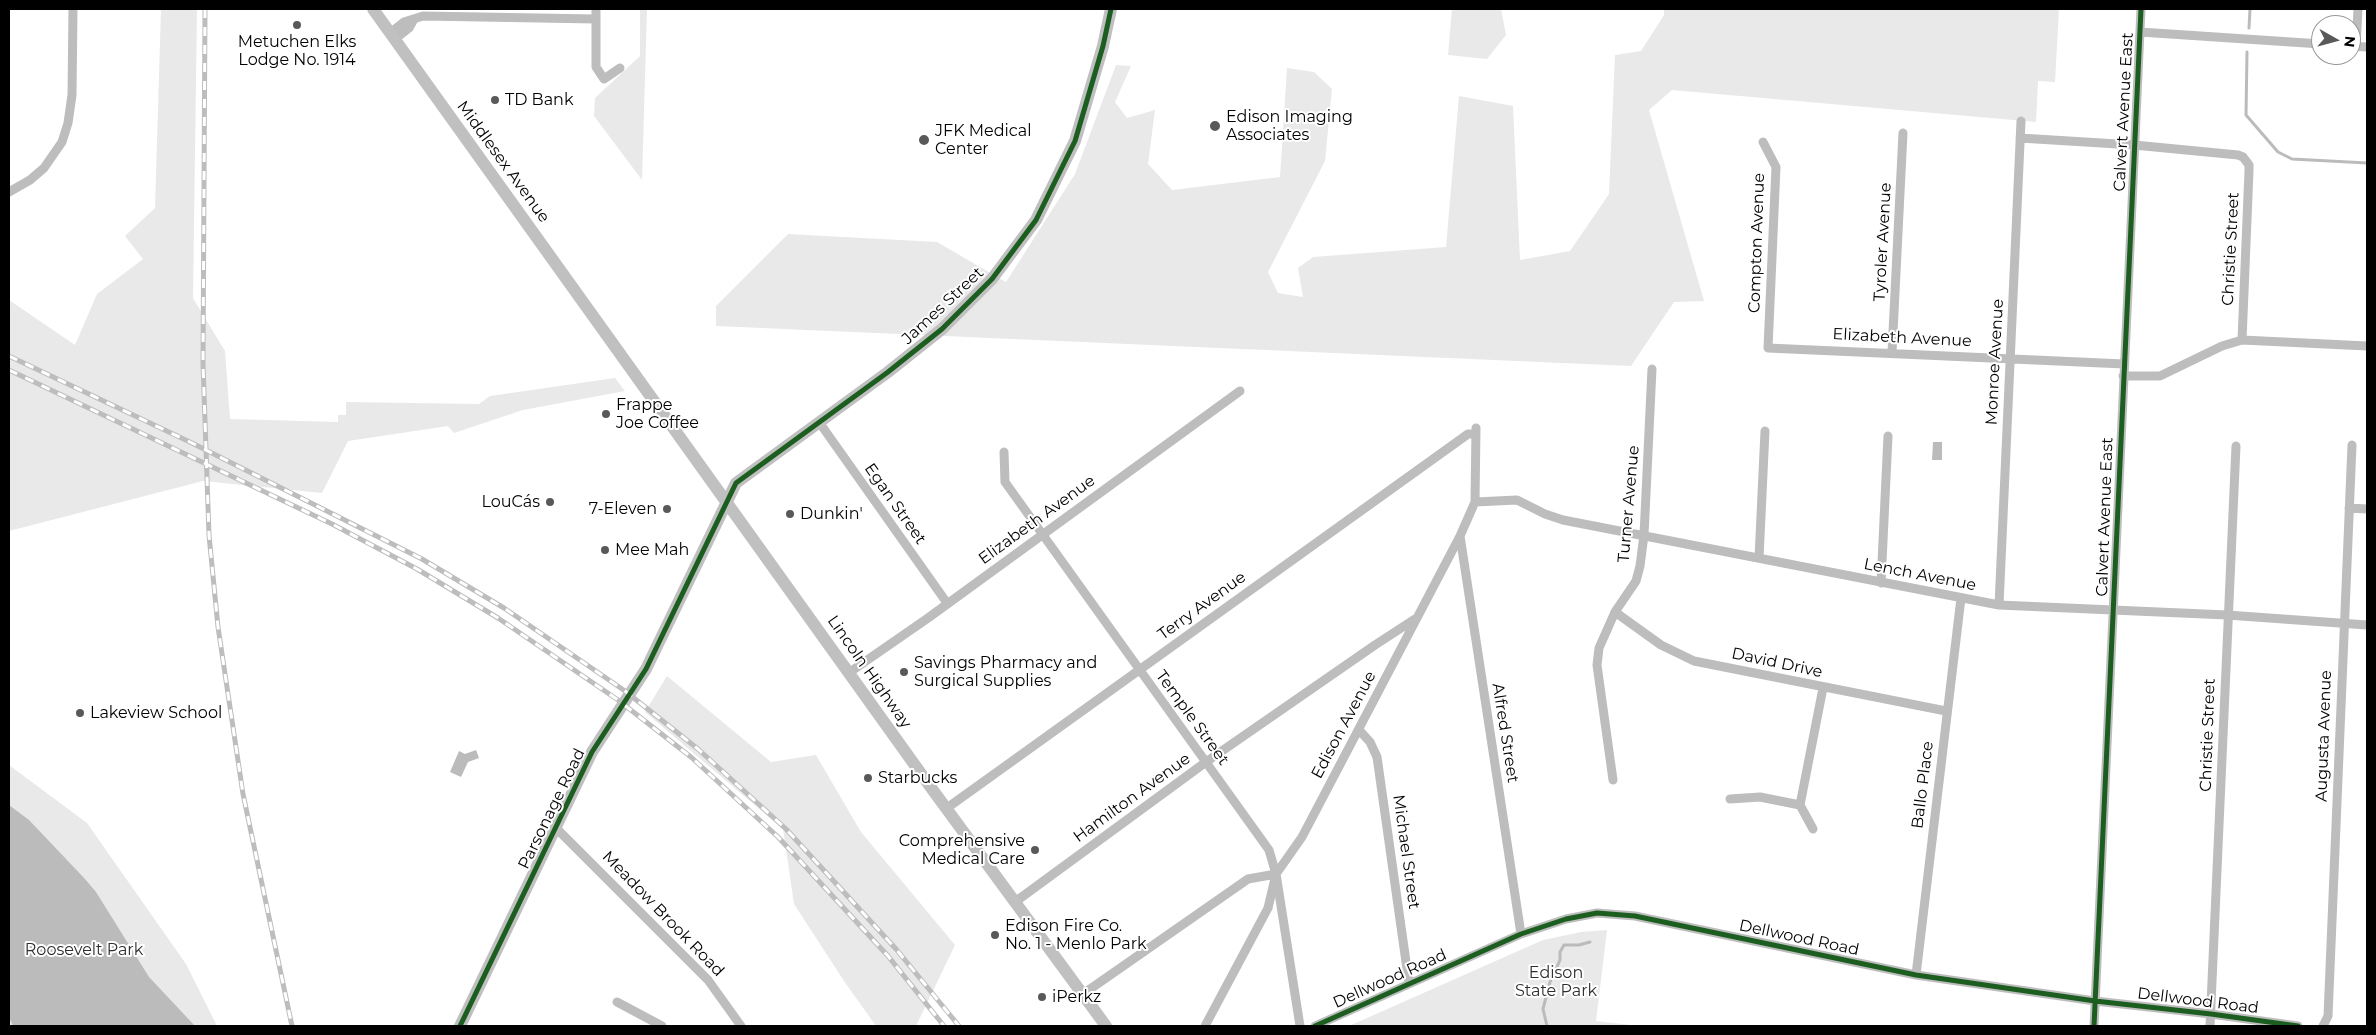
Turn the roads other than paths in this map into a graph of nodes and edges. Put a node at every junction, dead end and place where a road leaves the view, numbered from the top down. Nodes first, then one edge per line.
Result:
1 (73, 9) edge
2 (373, 9) edge
3 (596, 9) edge
4 (1111, 9) edge
5 (2141, 9) edge
6 (596, 19) junction
7 (2140, 32) junction
8 (392, 36) junction
9 (2311, 43) edge
10 (620, 68) dead end
11 (2021, 121) dead end
12 (1903, 133) dead end
13 (2020, 138) junction
14 (1763, 142) dead end
15 (2134, 145) junction
16 (9, 192) edge
17 (607, 335) joint
18 (2242, 340) junction
19 (2367, 346) edge
20 (1768, 348) joint
21 (1892, 352) junction
22 (2011, 358) junction
23 (2124, 364) junction
24 (1652, 369) dead end
25 (2123, 376) junction
26 (1240, 391) dead end
27 (819, 422) junction
28 (1476, 431) joint
29 (1765, 431) dead end
30 (1888, 436) dead end
31 (2352, 445) dead end
32 (2236, 446) dead end
33 (1004, 452) dead end
34 (726, 500) junction
35 (1475, 502) junction
36 (2350, 508) junction
37 (2367, 509) edge
38 (1042, 535) junction
39 (1644, 535) junction
40 (1460, 536) junction
41 (1759, 558) junction
42 (1881, 583) junction
43 (1961, 598) junction
44 (948, 603) junction
45 (1998, 605) junction
46 (2114, 611) junction
47 (1615, 612) junction
48 (2228, 615) junction
49 (1416, 620) junction
50 (2344, 624) junction
51 (2367, 625) edge
52 (1139, 670) junction
53 (850, 672) junction
54 (1823, 688) junction
55 (1946, 711) junction
56 (1360, 731) junction
57 (1206, 762) junction
58 (1613, 780) dead end
59 (1730, 799) dead end
60 (1800, 805) junction
61 (947, 808) junction
62 (556, 828) junction
63 (1813, 829) dead end
64 (1276, 874) junction
65 (1015, 902) junction
66 (1521, 934) junction
67 (1916, 975) junction
68 (1409, 983) junction
69 (1083, 994) junction
70 (2095, 1001) junction
71 (617, 1002) dead end
72 (2211, 1014) junction
73 (460, 1026) edge
74 (662, 1026) edge
75 (741, 1026) edge
76 (1106, 1026) edge
77 (1205, 1026) edge
78 (1300, 1026) edge
79 (1315, 1026) edge
80 (2094, 1026) edge
81 (2210, 1026) edge
82 (2298, 1026) edge
83 (2323, 1026) edge

1 - 16 street
2 - 8 main road, Middlesex Avenue
3 - 6 street
4 - 27 main road, James Street
5 - 7 street, Calvert Avenue East
6 - 8 street
6 - 10 street
7 - 9 street
7 - 15 street, Calvert Avenue East
8 - 17 main road, Middlesex Avenue
11 - 13 street, Monroe Avenue
12 - 21 street, Tyroler Avenue
13 - 15 street
13 - 22 street, Monroe Avenue
14 - 20 street, Compton Avenue
15 - 18 street, Christie Street
15 - 23 street, Calvert Avenue East
17 - 34 main road, Lincoln Highway
18 - 19 street
18 - 25 street
20 - 21 street, Elizabeth Avenue
21 - 22 street, Elizabeth Avenue
22 - 23 street, Elizabeth Avenue
22 - 45 street, Monroe Avenue
23 - 25 street, Calvert Avenue East
24 - 39 street, Turner Avenue
25 - 46 street, Calvert Avenue East
26 - 38 street, Elizabeth Avenue
27 - 34 main road, James Street
27 - 44 street, Egan Street
28 - 35 street, Edison Avenue
28 - 52 street, Terry Avenue
29 - 41 street
30 - 42 street
31 - 36 street, Augusta Avenue
32 - 48 street, Christie Street
33 - 38 street, Temple Street
34 - 53 main road, Lincoln Highway
34 - 62 main road, Parsonage Road
35 - 39 street, Lench Avenue
35 - 40 street, Edison Avenue
36 - 37 street
36 - 50 street, Augusta Avenue
38 - 44 street, Elizabeth Avenue
38 - 52 street, Temple Street
39 - 41 street, Lench Avenue
39 - 47 street, Turner Avenue
40 - 49 street, Edison Avenue
40 - 66 street, Alfred Street
41 - 42 street, Lench Avenue
42 - 43 street, Lench Avenue
43 - 45 street, Lench Avenue
43 - 55 street, Ballo Place
44 - 53 street, Elizabeth Avenue
45 - 46 street, Lench Avenue
46 - 48 street, Lench Avenue
46 - 70 street, Calvert Avenue East
47 - 54 street, David Drive
47 - 58 street, Turner Avenue
48 - 50 street, Lench Avenue
48 - 72 street, Christie Street
49 - 56 street, Edison Avenue
49 - 57 street, Hamilton Avenue
50 - 51 street, Lench Avenue
50 - 83 street, Augusta Avenue
52 - 57 street, Temple Street
52 - 61 street, Terry Avenue
53 - 61 main road, Lincoln Highway
54 - 55 street, David Drive
54 - 60 street
55 - 67 street, Ballo Place
56 - 64 street, Edison Avenue
56 - 68 street, Michael Street
57 - 64 street, Temple Street
57 - 65 street, Hamilton Avenue
59 - 60 street
60 - 63 street
61 - 65 main road, Lincoln Highway
62 - 73 main road, Parsonage Road
62 - 75 street, Meadow Brook Road
64 - 69 street
64 - 77 street, Edison Avenue
64 - 78 street, Temple Street
65 - 69 main road, Lincoln Highway
66 - 67 street, Dellwood Road
66 - 68 street, Dellwood Road
67 - 70 street, Dellwood Road
68 - 79 street, Dellwood Road
69 - 76 main road, Lincoln Highway
70 - 72 street, Dellwood Road
70 - 80 street, Calvert Avenue East
71 - 74 street
72 - 81 street, Christie Street
72 - 82 street, Dellwood Road

